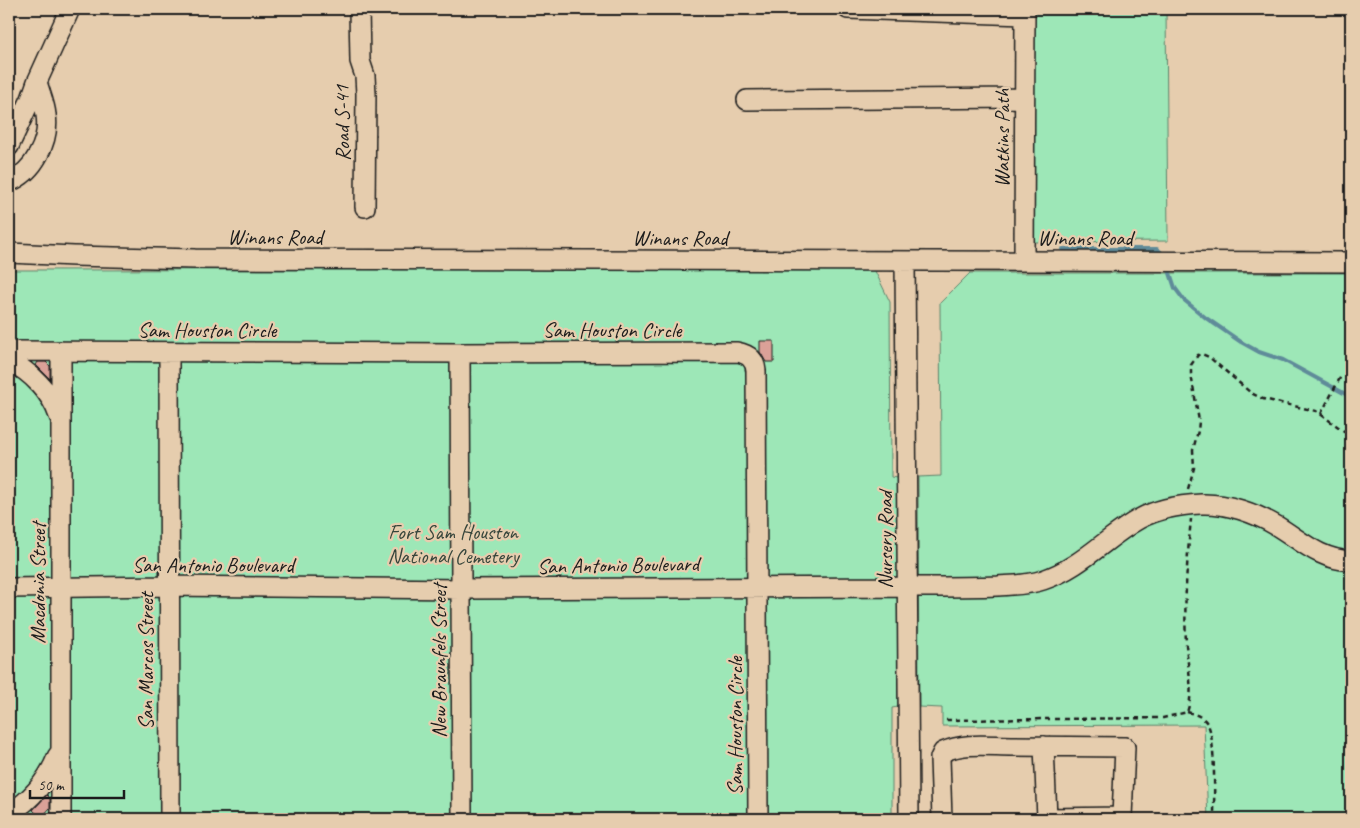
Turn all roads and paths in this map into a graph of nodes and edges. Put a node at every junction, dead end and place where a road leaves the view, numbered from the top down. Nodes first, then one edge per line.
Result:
1 (70, 9) edge
2 (359, 9) edge
3 (848, 9) edge
4 (1025, 12) edge
5 (36, 82) junction
6 (1024, 98) junction
7 (748, 100) dead end
8 (9, 146) edge
9 (9, 182) edge
10 (365, 207) dead end
11 (9, 253) edge
12 (905, 261) junction
13 (1024, 261) junction
14 (1351, 262) edge
15 (9, 351) edge
16 (61, 351) junction
17 (169, 352) junction
18 (460, 353) junction
19 (9, 361) edge
20 (1341, 376) dead end
21 (1320, 414) junction
22 (61, 422) junction
23 (1351, 433) edge
24 (1188, 505) junction
25 (1351, 561) edge
26 (168, 586) junction
27 (756, 586) junction
28 (898, 587) dead end
29 (918, 587) dead end
30 (9, 588) edge
31 (61, 588) junction
32 (461, 589) junction
33 (1187, 712) junction
34 (946, 720) dead end
35 (61, 744) junction
36 (1044, 746) junction
37 (9, 814) edge
38 (1047, 818) edge
39 (61, 819) edge
40 (170, 819) edge
41 (462, 819) edge
42 (758, 819) edge
43 (909, 819) edge
44 (942, 819) edge
45 (1214, 819) edge

1 - 5 street
2 - 10 street, Road S-41
3 - 4 street
4 - 6 street, Watkins Path
5 - 8 street
5 - 9 street
6 - 7 street
6 - 13 street, Watkins Path
11 - 12 street, Winans Road
12 - 13 street, Winans Road
12 - 43 street, Nursery Road
13 - 14 street, Winans Road
15 - 16 street, Sam Houston Circle
16 - 17 street, Sam Houston Circle
16 - 22 street, Macdonia Street
17 - 18 street, Sam Houston Circle
17 - 26 street, San Marcos Street
18 - 27 street, Sam Houston Circle
18 - 32 street, New Braunfels Street
19 - 22 street, Macdonia Street
20 - 21 path
21 - 23 path
21 - 24 path
22 - 31 street, Macdonia Street
24 - 25 street
24 - 29 street
24 - 33 path
26 - 31 street, San Antonio Boulevard
26 - 32 street, San Antonio Boulevard
26 - 40 street, San Marcos Street
27 - 28 street, San Antonio Boulevard
27 - 32 street, San Antonio Boulevard
27 - 42 street, Sam Houston Circle
30 - 31 street, San Antonio Boulevard
31 - 35 street, Macdonia Street
32 - 41 street, New Braunfels Street
33 - 34 path
33 - 45 path
35 - 37 street, Macdonia Street
35 - 39 street, Macdonia Street
36 - 38 street
36 - 38 street
36 - 44 street

